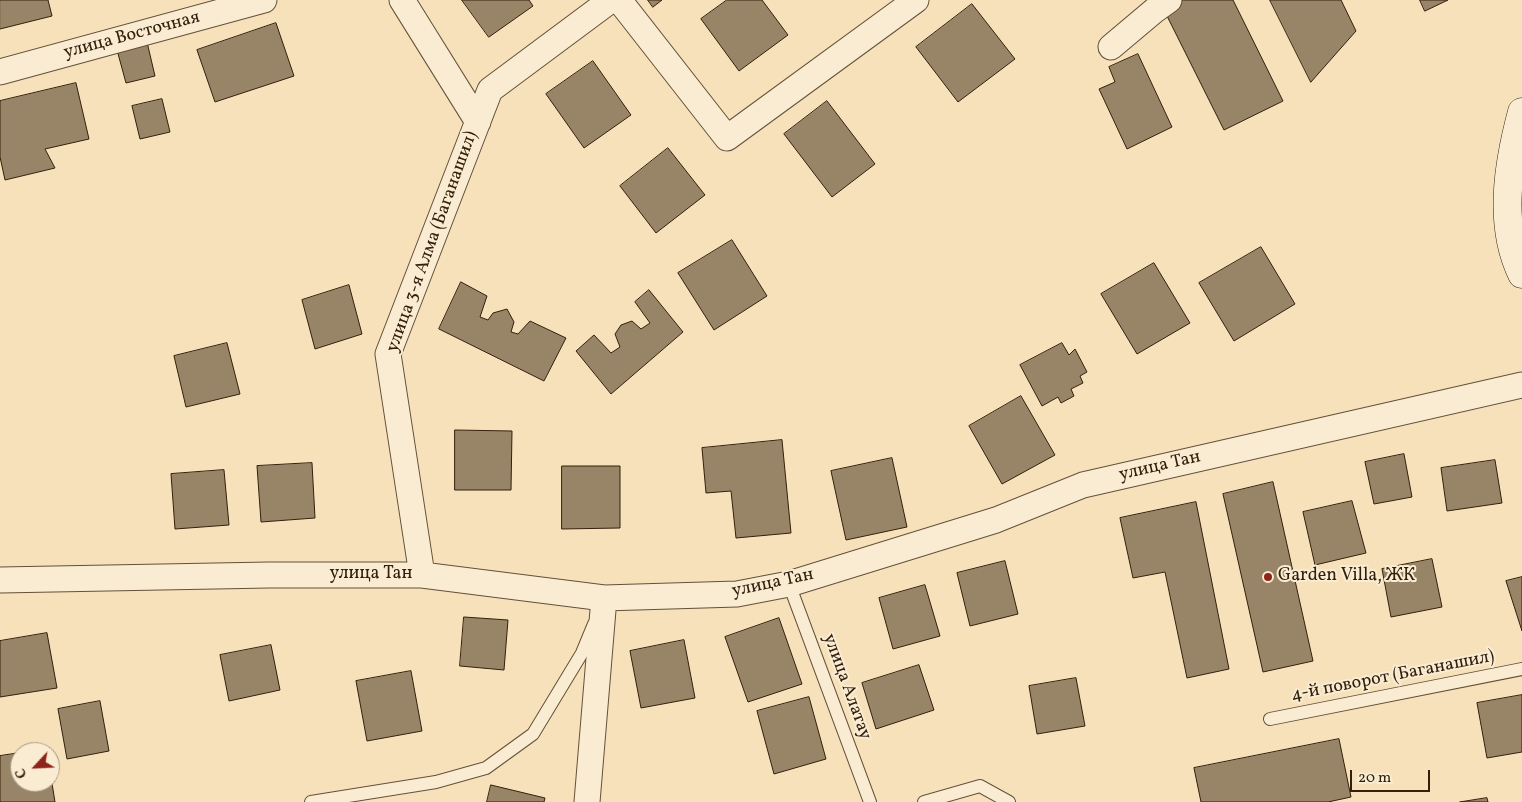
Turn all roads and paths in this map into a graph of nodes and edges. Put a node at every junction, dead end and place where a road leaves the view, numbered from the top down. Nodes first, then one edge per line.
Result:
1 (264, 0) edge
2 (402, 0) edge
3 (610, 0) edge
4 (618, 0) edge
5 (916, 0) edge
6 (1169, 0) edge
7 (1111, 47) dead end
8 (0, 72) edge
9 (1522, 112) edge
10 (478, 122) junction
11 (1522, 274) edge
12 (1522, 385) edge
13 (422, 575) junction
14 (0, 580) edge
15 (789, 584) junction
16 (604, 598) junction
17 (1522, 669) edge
18 (1270, 719) dead end
19 (311, 802) edge
20 (587, 802) edge
21 (870, 802) edge
22 (924, 802) edge
23 (1010, 802) edge

1 - 8 street, улица Восточная
2 - 10 street
3 - 10 street, улица 3-я Алма (Баганашил)
4 - 5 street
6 - 7 street
9 - 11 street
10 - 13 street, улица 3-я Алма (Баганашил)
12 - 15 street, улица Тан
13 - 14 street, улица Тан
13 - 16 street, улица Тан
15 - 16 street, улица Тан
15 - 21 lane, улица Алатау
16 - 19 lane
16 - 20 street
17 - 18 lane, 4-й поворот (Баганашил)
22 - 23 lane

